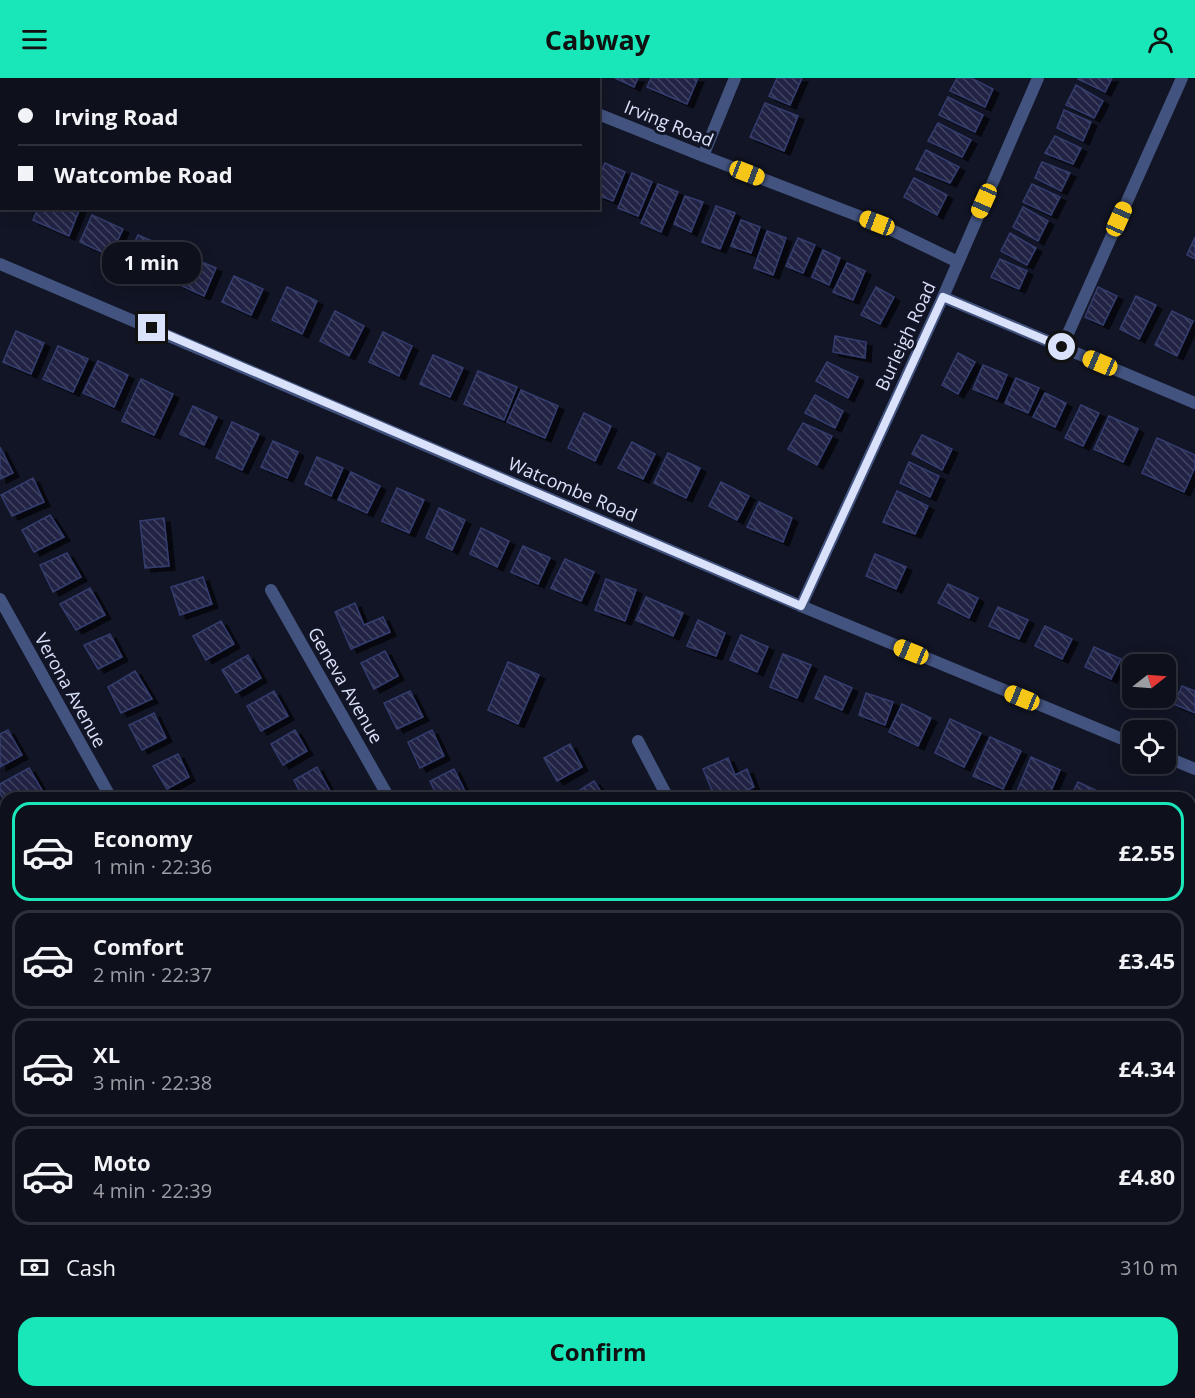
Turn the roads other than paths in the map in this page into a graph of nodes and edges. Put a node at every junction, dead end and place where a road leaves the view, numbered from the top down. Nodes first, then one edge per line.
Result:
1 (735, 78) edge
2 (1038, 78) edge
3 (1182, 78) edge
4 (600, 115) edge
5 (703, 156) junction
6 (958, 262) junction
7 (0, 264) edge
8 (943, 297) junction
9 (1062, 347) junction
10 (1195, 403) edge
11 (271, 590) dead end
12 (0, 599) edge
13 (801, 606) junction
14 (1122, 740) edge
15 (638, 741) dead end
16 (1176, 761) edge
17 (1195, 769) edge
18 (108, 792) edge
19 (386, 792) edge
20 (665, 792) edge

1 - 5 street
2 - 6 street, Burleigh Road
3 - 9 street
4 - 5 street, Irving Road
5 - 6 street, Irving Road
6 - 8 street, Burleigh Road
7 - 13 street, Watcombe Road
8 - 9 street
8 - 13 street, Burleigh Road
9 - 10 street
11 - 19 street, Geneva Avenue
12 - 18 street, Verona Avenue
13 - 14 street, Watcombe Road
15 - 20 street
16 - 17 street

